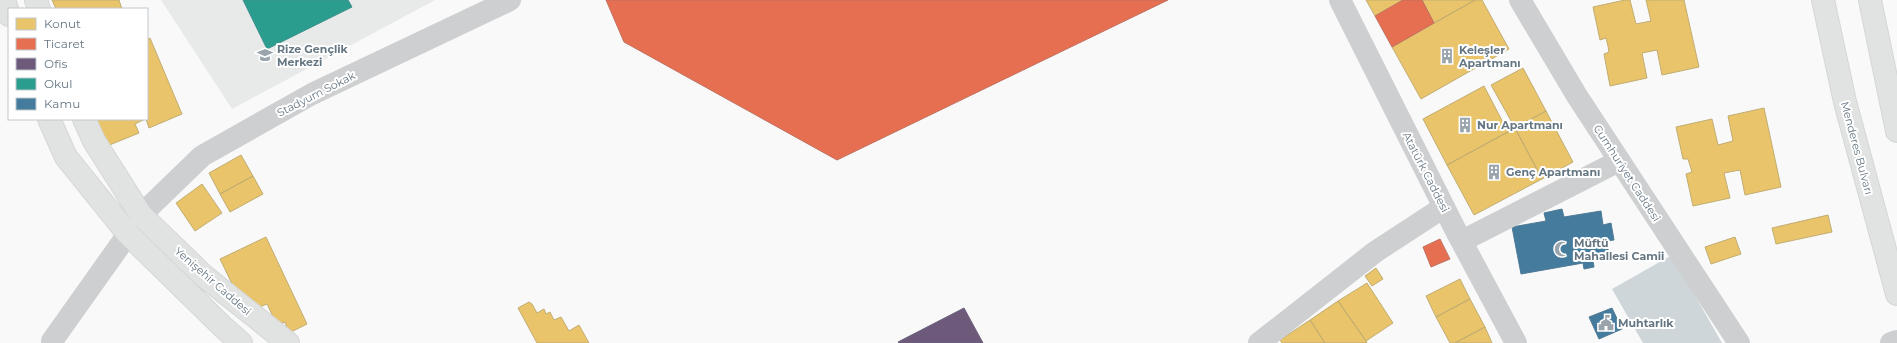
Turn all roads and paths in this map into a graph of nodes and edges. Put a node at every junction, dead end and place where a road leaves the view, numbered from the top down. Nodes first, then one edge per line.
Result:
1 (4, 0) edge
2 (510, 0) edge
3 (1340, 0) edge
4 (1520, 0) edge
5 (1823, 0) edge
6 (1870, 0) edge
7 (8, 12) edge
8 (49, 120) edge
9 (84, 120) edge
10 (1897, 132) edge
11 (1619, 161) junction
12 (1444, 207) junction
13 (141, 215) junction
14 (128, 234) junction
15 (1462, 241) junction
16 (1897, 294) edge
17 (52, 341) dead end
18 (1897, 341) edge
19 (241, 343) edge
20 (288, 343) edge
21 (1259, 343) edge
22 (1516, 343) edge
23 (1739, 343) edge
24 (1891, 343) edge

1 - 7 main road
2 - 13 street, Stadyum Sokak
3 - 12 street, Atatürk Caddesi
4 - 11 street, Cumhuriyet Caddesi
5 - 16 main road, Menderes Bulvarı
6 - 10 main road
8 - 14 main road
9 - 13 main road, Yenişehir Caddesi
11 - 15 street
11 - 23 street, Cumhuriyet Caddesi
12 - 15 street, Atatürk Caddesi
12 - 21 street
13 - 20 main road, Yenişehir Caddesi
14 - 17 street
14 - 19 main road
15 - 22 street, Atatürk Caddesi
18 - 24 street

